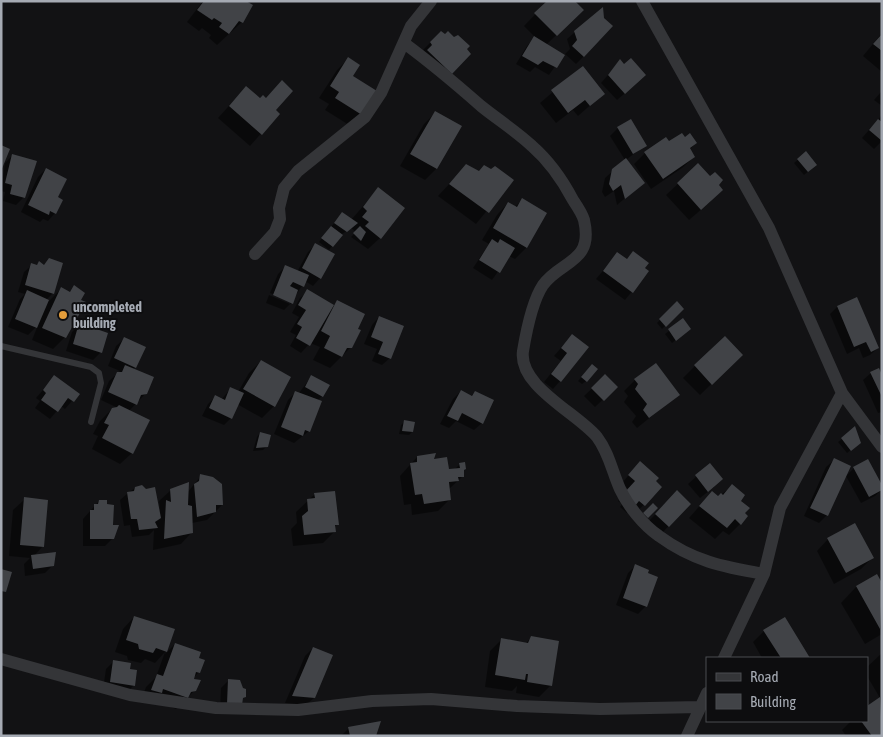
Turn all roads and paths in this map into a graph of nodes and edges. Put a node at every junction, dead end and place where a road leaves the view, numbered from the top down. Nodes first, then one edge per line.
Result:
1 (431, 1) edge
2 (642, 1) edge
3 (404, 43) junction
4 (255, 254) dead end
5 (1, 346) edge
6 (842, 393) junction
7 (91, 422) dead end
8 (880, 438) edge
9 (764, 574) junction
10 (724, 657) edge
11 (1, 659) edge
12 (706, 695) edge
13 (700, 707) junction
14 (688, 736) edge

1 - 3 street
2 - 6 street
3 - 4 street
3 - 9 street
5 - 7 lane
6 - 8 street
6 - 9 street
9 - 10 street
11 - 13 street
12 - 13 street
13 - 14 street

